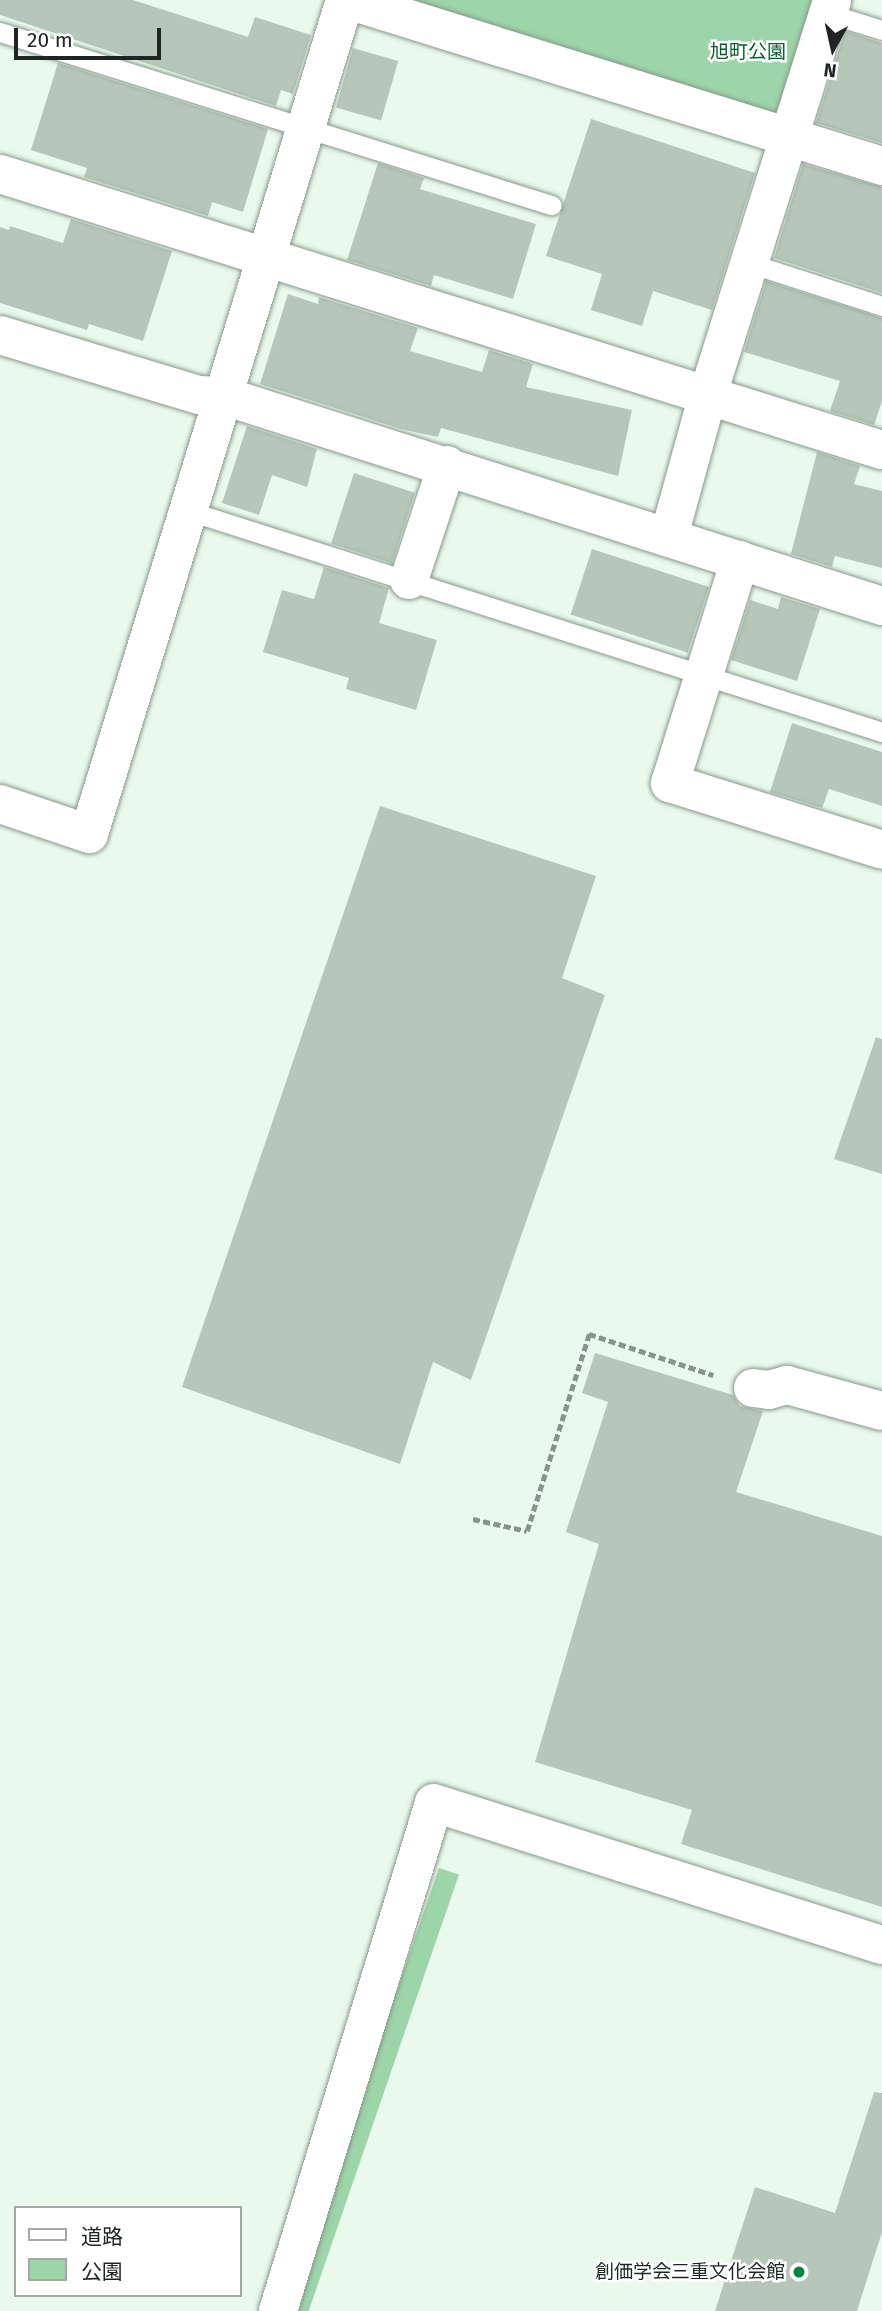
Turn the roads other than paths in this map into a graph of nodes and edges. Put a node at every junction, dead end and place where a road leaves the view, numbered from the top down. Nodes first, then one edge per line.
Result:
1 (346, 0) edge
2 (830, 7) edge
3 (882, 30) edge
4 (0, 32) edge
5 (305, 129) junction
6 (789, 136) junction
7 (882, 166) edge
8 (0, 174) edge
9 (551, 205) dead end
10 (265, 258) junction
11 (749, 263) junction
12 (882, 306) edge
13 (0, 335) edge
14 (708, 394) junction
15 (224, 396) junction
16 (882, 450) edge
17 (447, 465) junction
18 (186, 510) junction
19 (669, 536) junction
20 (740, 560) junction
21 (409, 580) junction
22 (882, 606) edge
23 (703, 674) junction
24 (882, 732) edge
25 (0, 804) edge
26 (882, 850) edge
27 (753, 1388) road end
28 (882, 1410) edge
29 (882, 1945) edge
30 (278, 2311) edge

1 - 5 street
1 - 6 street
2 - 3 lane
2 - 6 street
4 - 5 lane
5 - 9 lane
5 - 10 street
6 - 7 street
6 - 11 street
8 - 10 street
10 - 14 street
10 - 15 street
11 - 12 lane
11 - 14 street
13 - 15 street
14 - 16 street
14 - 19 street
15 - 17 street
15 - 18 street
17 - 19 street
17 - 21 street
18 - 21 lane
18 - 25 street
19 - 20 street
20 - 22 street
20 - 23 street
21 - 23 lane
23 - 24 lane
23 - 26 street
27 - 28 street
29 - 30 street

